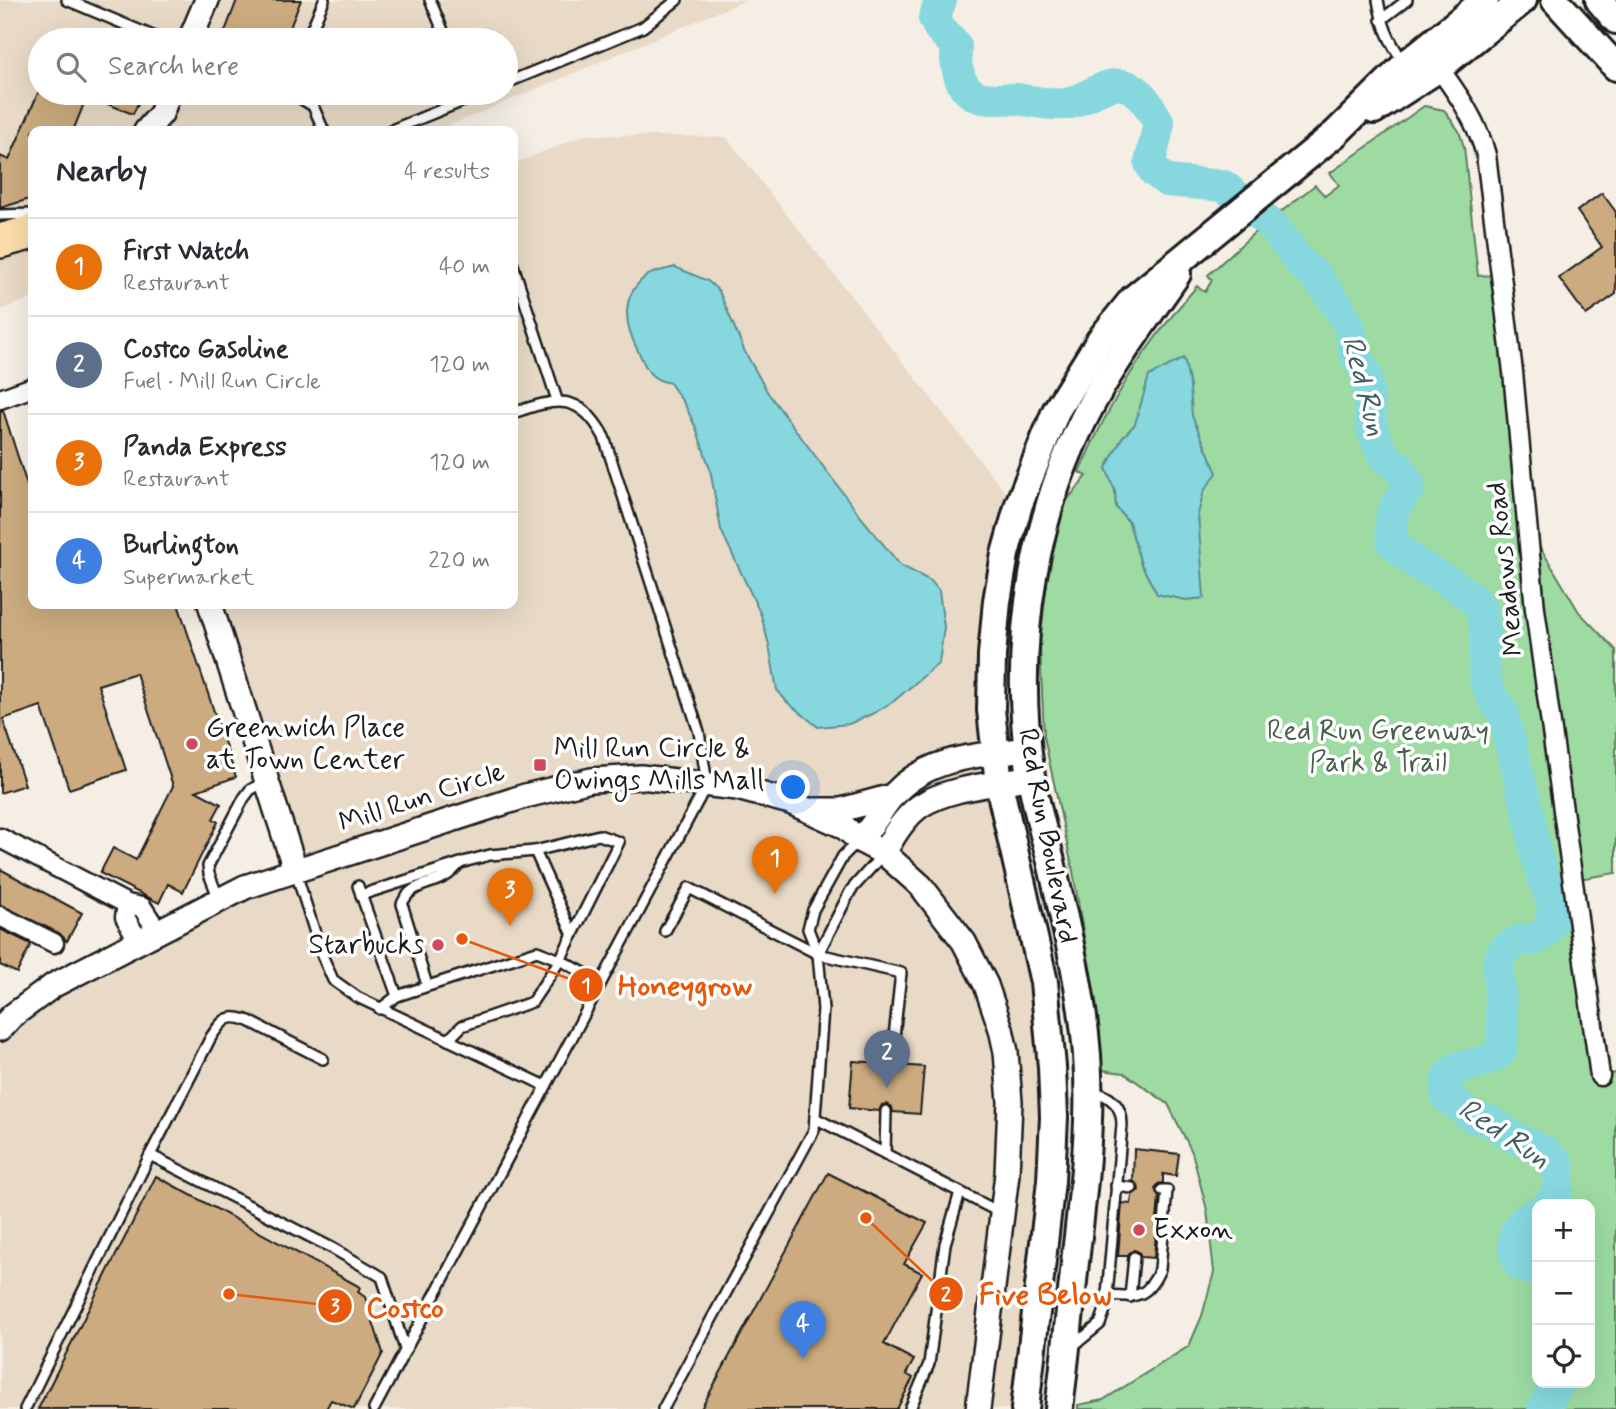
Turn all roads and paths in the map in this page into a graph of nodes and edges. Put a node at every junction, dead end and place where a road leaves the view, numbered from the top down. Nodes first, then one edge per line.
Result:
1 (67, 0) edge
2 (207, 0) edge
3 (324, 0) edge
4 (430, 0) edge
5 (677, 0) edge
6 (1378, 0) edge
7 (1407, 0) edge
8 (1485, 0) edge
9 (1523, 0) edge
10 (1555, 0) edge
11 (1599, 0) edge
12 (1381, 20) junction
13 (1616, 20) edge
14 (134, 28) edge
15 (195, 28) edge
16 (312, 28) edge
17 (442, 28) edge
18 (1616, 66) edge
19 (1422, 71) junction
20 (518, 78) edge
21 (311, 105) edge
22 (448, 105) edge
23 (322, 126) edge
24 (400, 126) edge
25 (0, 215) edge
26 (28, 215) edge
27 (28, 233) edge
28 (0, 241) edge
29 (1192, 253) junction
30 (518, 280) edge
31 (28, 389) edge
32 (0, 399) edge
33 (557, 400) junction
34 (518, 411) edge
35 (212, 609) edge
36 (1028, 749) junction
37 (996, 754) junction
38 (1031, 777) junction
39 (267, 780) junction
40 (707, 784) junction
41 (999, 784) junction
42 (892, 796) junction
43 (921, 805) junction
44 (808, 810) junction
45 (0, 838) edge
46 (859, 840) junction
47 (535, 851) junction
48 (884, 853) junction
49 (460, 863) junction
50 (295, 869) junction
51 (921, 886) junction
52 (220, 900) junction
53 (0, 916) edge
54 (665, 931) dead end
55 (573, 935) junction
56 (148, 937) junction
57 (54, 943) dead end
58 (818, 954) junction
59 (560, 960) junction
60 (601, 982) junction
61 (427, 985) junction
62 (397, 996) junction
63 (380, 1009) junction
64 (0, 1030) edge
65 (448, 1040) junction
66 (323, 1059) dead end
67 (891, 1064) dead end
68 (1600, 1076) dead end
69 (546, 1086) junction
70 (1087, 1090) junction
71 (886, 1111) dead end
72 (815, 1118) junction
73 (885, 1154) junction
74 (150, 1155) junction
75 (1116, 1186) junction
76 (1132, 1188) dead end
77 (1162, 1190) dead end
78 (960, 1192) junction
79 (1002, 1214) junction
80 (1134, 1257) dead end
81 (1107, 1295) junction
82 (1130, 1297) junction
83 (405, 1349) junction
84 (1065, 1352) junction
85 (984, 1363) junction
86 (25, 1409) edge
87 (374, 1409) edge
88 (663, 1409) edge
89 (910, 1409) edge
90 (972, 1409) edge
91 (978, 1409) edge
92 (1025, 1409) edge
93 (1059, 1409) edge

1 - 14 lane
2 - 15 street
3 - 16 lane
4 - 17 lane
5 - 20 lane
6 - 12 lane
7 - 12 lane
8 - 19 main road, Red Run Boulevard
9 - 19 main road, Red Run Boulevard
10 - 18 main road
11 - 13 main road
12 - 19 lane
19 - 29 main road, Red Run Boulevard
19 - 68 street, Meadows Road
21 - 23 lane
22 - 24 lane
25 - 26 lane
27 - 28 highway
29 - 36 main road, Red Run Boulevard
29 - 37 main road, Red Run Boulevard
30 - 33 lane
31 - 32 street
33 - 34 lane
33 - 40 lane
35 - 39 street
36 - 37 street
36 - 38 main road, Red Run Boulevard
37 - 41 main road, Red Run Boulevard
37 - 42 street
38 - 41 street
38 - 70 main road, Red Run Boulevard
39 - 50 street
39 - 52 lane
40 - 44 street, Mill Run Circle
40 - 50 street, Mill Run Circle
40 - 60 lane
41 - 43 street
41 - 92 main road, Red Run Boulevard
42 - 44 street
42 - 46 street
43 - 48 street
43 - 51 street
44 - 46 street, Mill Run Circle
45 - 56 street
46 - 48 street, Mill Run Circle
46 - 58 lane
47 - 49 lane
47 - 55 lane
47 - 55 lane
48 - 51 street, Mill Run Circle
48 - 58 lane
49 - 61 lane
49 - 62 lane
50 - 52 street, Mill Run Circle
50 - 63 lane
51 - 79 street, Mill Run Circle
52 - 56 street, Mill Run Circle
53 - 57 street
54 - 58 lane
55 - 59 lane
56 - 64 street, Mill Run Circle
58 - 67 lane
58 - 72 lane
59 - 60 lane
59 - 61 lane
59 - 65 lane
60 - 69 lane
61 - 62 lane
62 - 63 lane
63 - 65 lane
65 - 69 lane
66 - 74 lane
69 - 83 lane
70 - 75 lane
70 - 84 main road, Red Run Boulevard
71 - 73 lane
72 - 73 lane
72 - 88 lane
73 - 78 lane
74 - 83 lane
74 - 86 lane
75 - 76 lane
75 - 81 lane
77 - 82 lane
78 - 79 lane
78 - 89 lane
79 - 85 street, Mill Run Circle
80 - 82 lane
81 - 82 lane
81 - 84 lane
83 - 87 lane
84 - 93 main road, Red Run Boulevard
85 - 90 street, Mill Run Circle
85 - 91 street, Mill Run Circle

